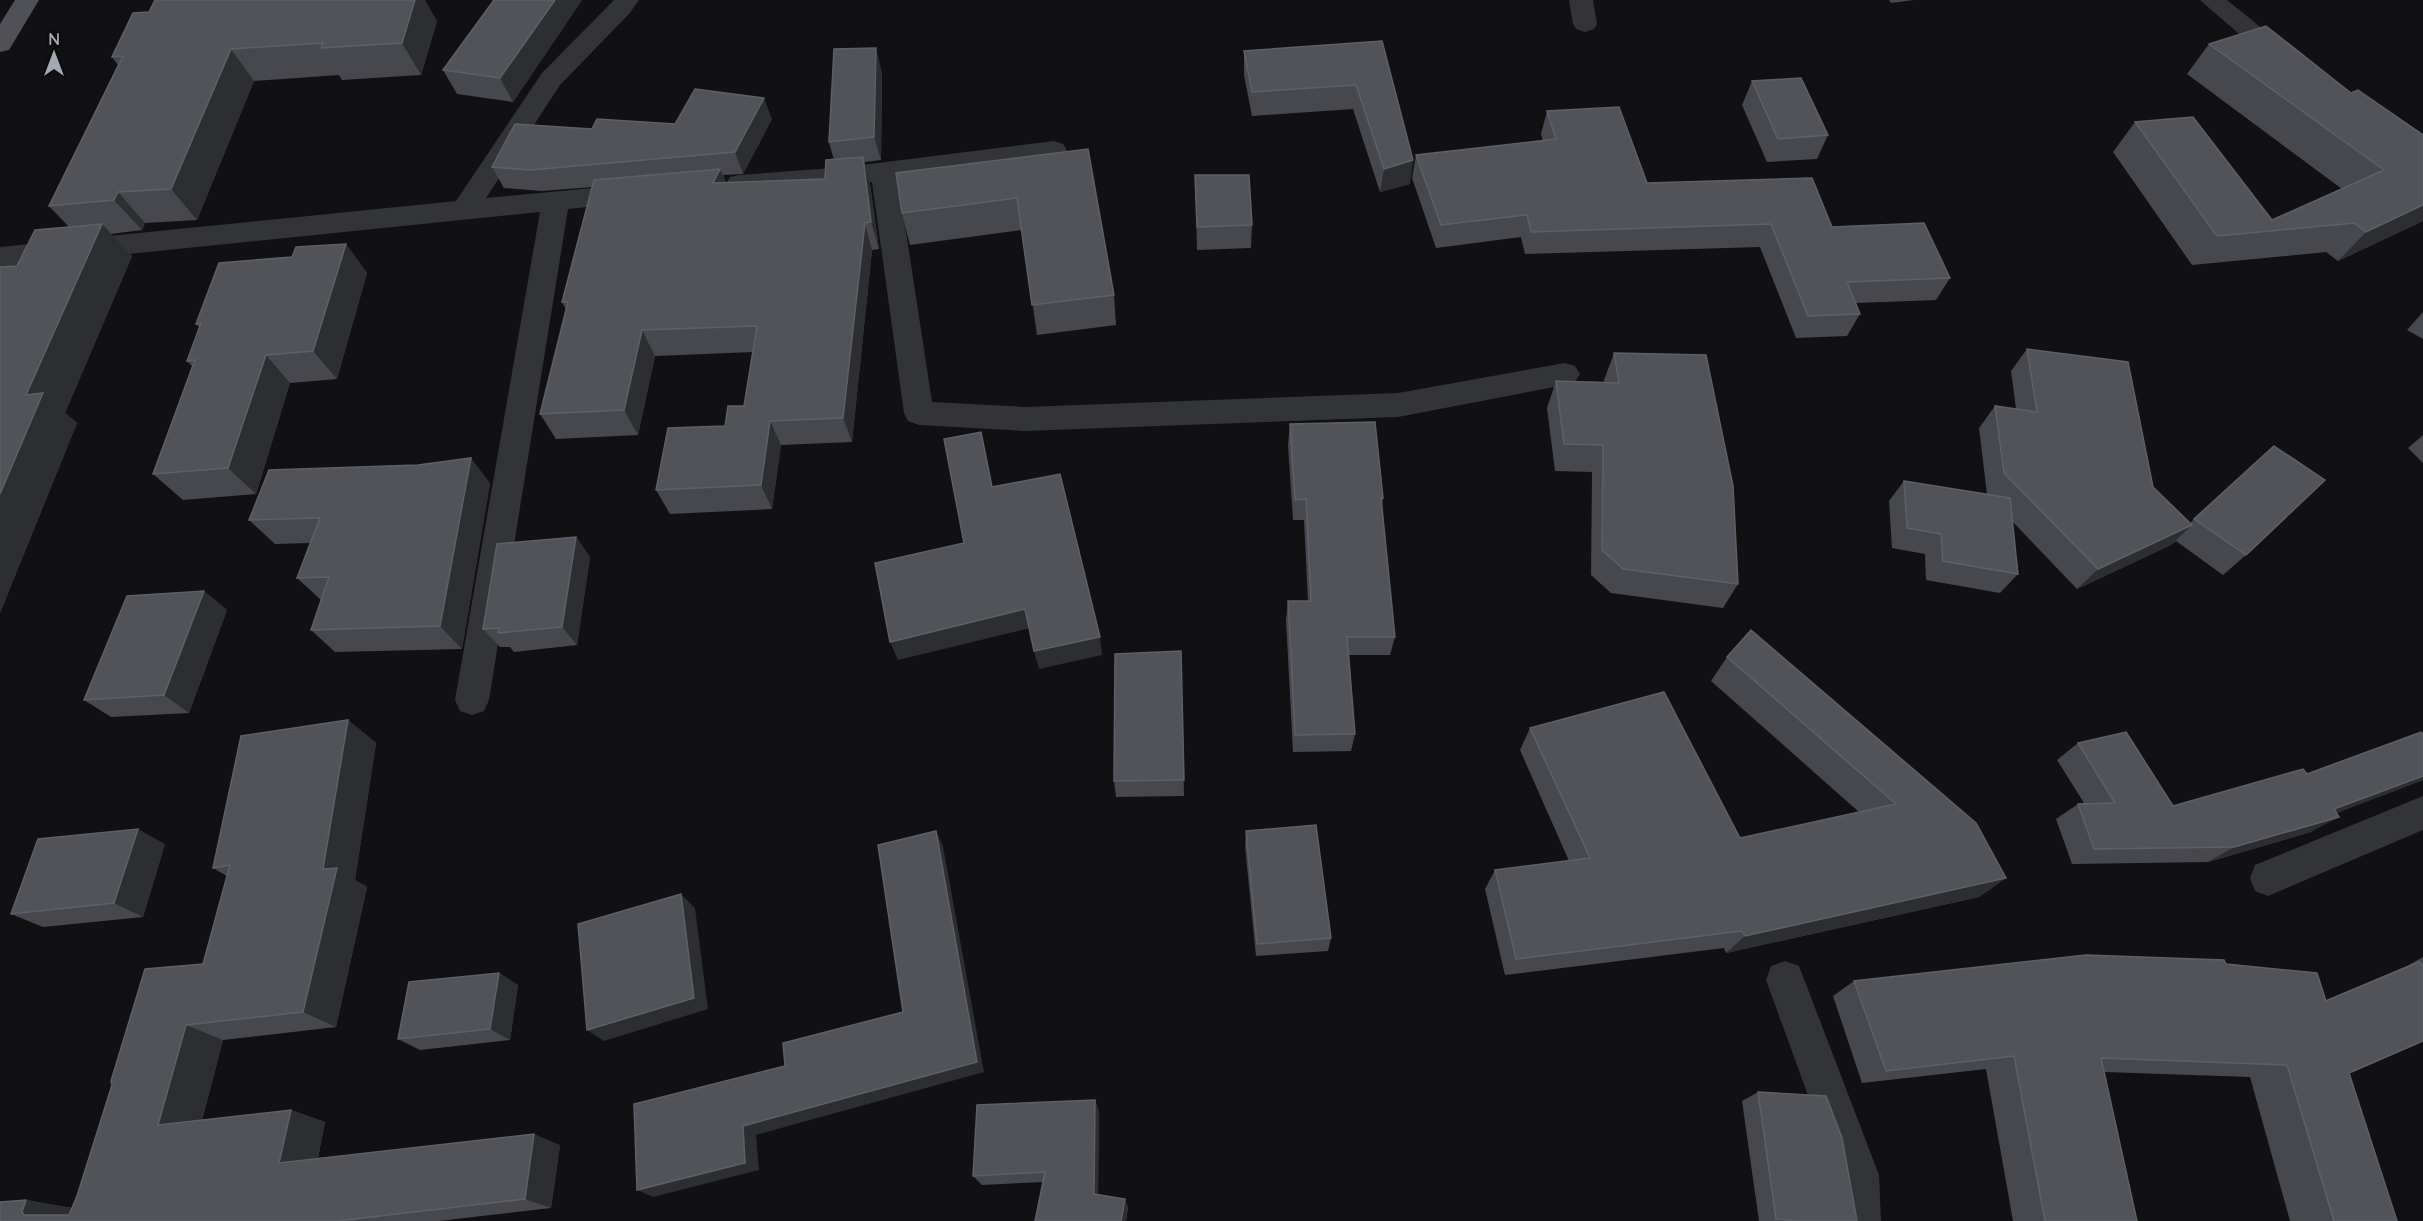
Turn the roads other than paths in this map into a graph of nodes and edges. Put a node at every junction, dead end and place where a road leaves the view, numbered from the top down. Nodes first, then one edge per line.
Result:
1 (27, 0) edge
2 (627, 0) edge
3 (1581, 0) edge
4 (2212, 0) edge
5 (1585, 24) dead end
6 (0, 44) edge
7 (2303, 74) edge
8 (1054, 150) dead end
9 (884, 171) junction
10 (709, 187) edge
11 (664, 190) edge
12 (556, 200) junction
13 (464, 210) junction
14 (0, 257) edge
15 (1565, 374) dead end
16 (472, 700) dead end
17 (2423, 813) edge
18 (2268, 879) dead end
19 (1785, 980) dead end
20 (1860, 1221) edge

1 - 6 main road
2 - 13 street
3 - 5 street
4 - 7 street
8 - 9 street
9 - 10 street
9 - 15 street
11 - 12 street
12 - 13 street
12 - 16 street
13 - 14 street
17 - 18 street
19 - 20 street

